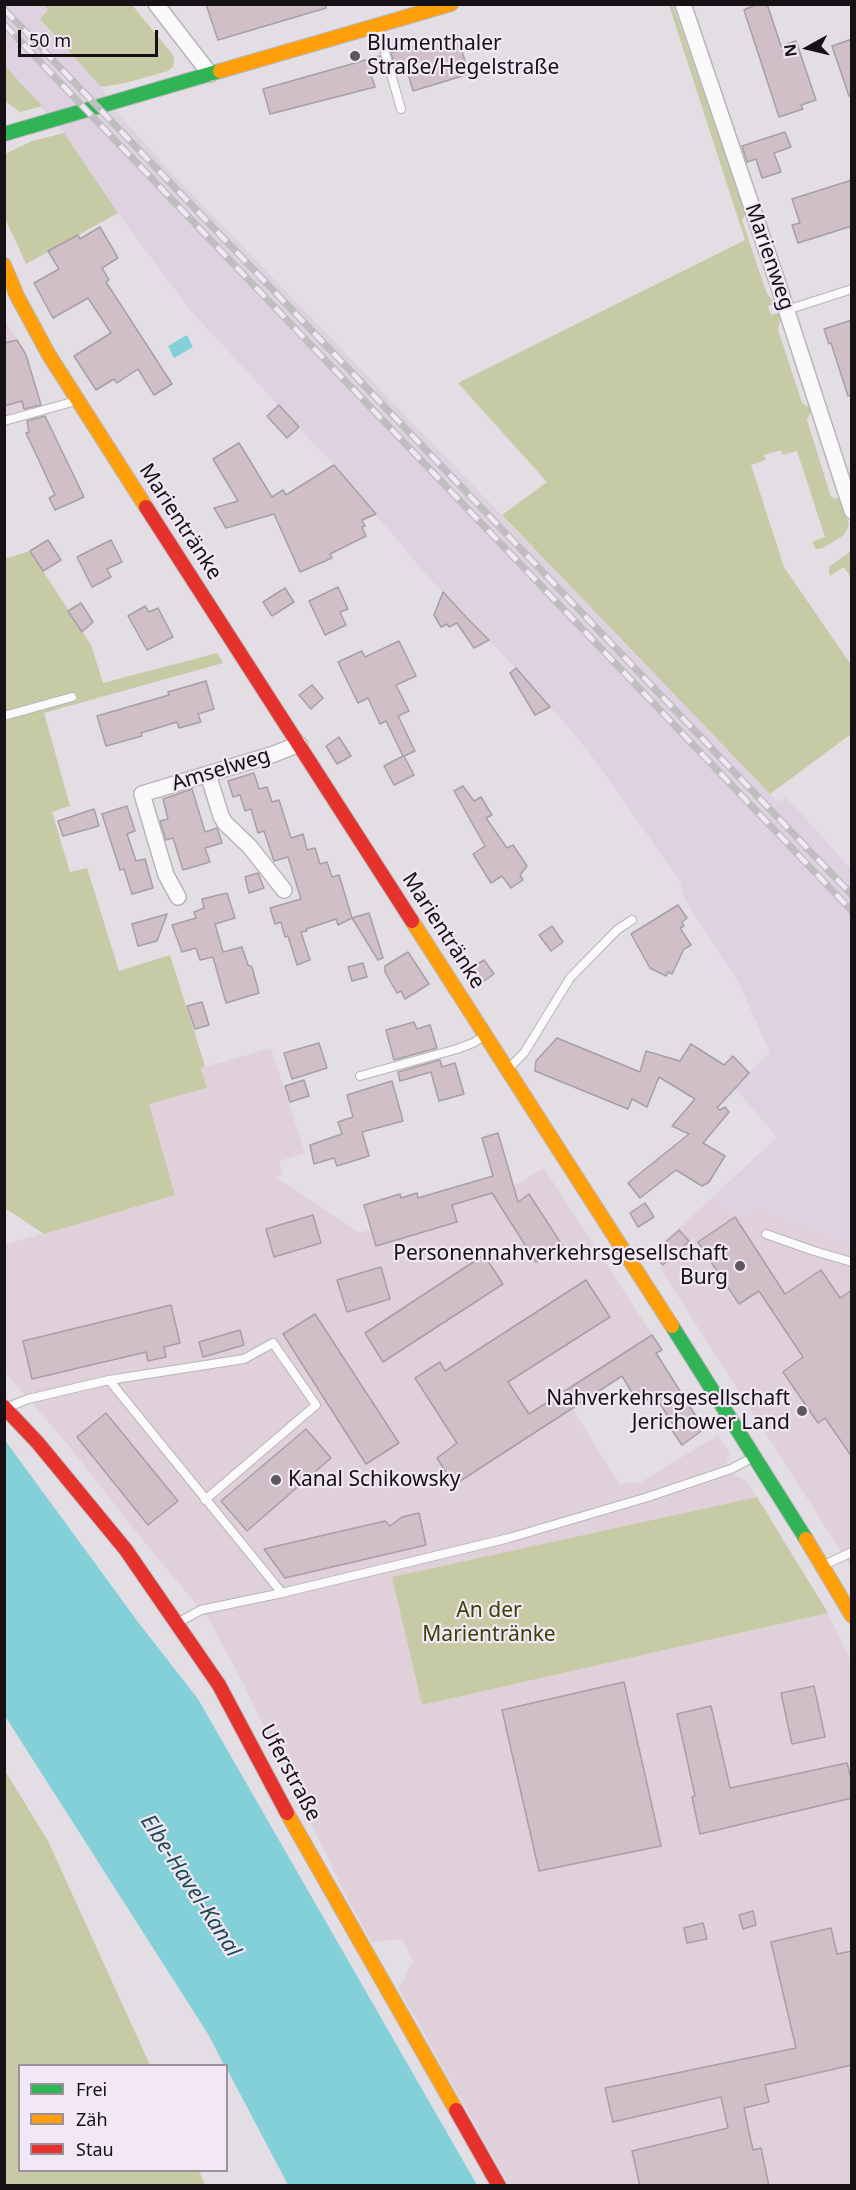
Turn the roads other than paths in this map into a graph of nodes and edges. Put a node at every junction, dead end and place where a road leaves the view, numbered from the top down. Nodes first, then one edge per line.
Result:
1 (156, 4) edge
2 (683, 4) edge
3 (450, 5) edge
4 (377, 26) junction
5 (210, 74) junction
6 (401, 109) dead end
7 (4, 134) edge
8 (4, 265) edge
9 (852, 289) edge
10 (787, 310) junction
11 (78, 400) junction
12 (4, 421) edge
13 (847, 485) edge
14 (852, 511) edge
15 (72, 697) dead end
16 (4, 716) edge
17 (299, 744) junction
18 (208, 774) junction
19 (284, 890) dead end
20 (178, 897) dead end
21 (632, 920) dead end
22 (485, 1035) junction
23 (507, 1070) junction
24 (360, 1076) dead end
25 (766, 1234) dead end
26 (852, 1262) edge
27 (109, 1380) junction
28 (5, 1408) edge
29 (755, 1456) junction
30 (205, 1500) junction
31 (852, 1552) edge
32 (823, 1565) junction
33 (282, 1593) junction
34 (852, 1616) edge
35 (177, 1623) junction
36 (499, 2186) edge

1 - 5 street
2 - 10 street, Marienweg
3 - 4 street
4 - 5 street
4 - 6 lane
5 - 7 street
8 - 11 street, Marientränke
9 - 10 lane
10 - 13 street, Marienweg
11 - 12 lane
11 - 17 street, Marientränke
13 - 14 street, Marienweg
15 - 16 lane
17 - 18 street, Amselweg
17 - 22 street, Marientränke
18 - 19 street
18 - 20 street, Amselweg
21 - 23 lane
22 - 23 street, Marientränke
22 - 24 lane
23 - 29 street, Marientränke
25 - 26 lane
27 - 28 lane
27 - 30 lane
27 - 30 lane
28 - 35 street, Uferstraße
29 - 32 street, Marientränke
29 - 33 lane
30 - 33 lane
31 - 32 lane
32 - 34 street, Marientränke
33 - 35 lane
35 - 36 street, Uferstraße

